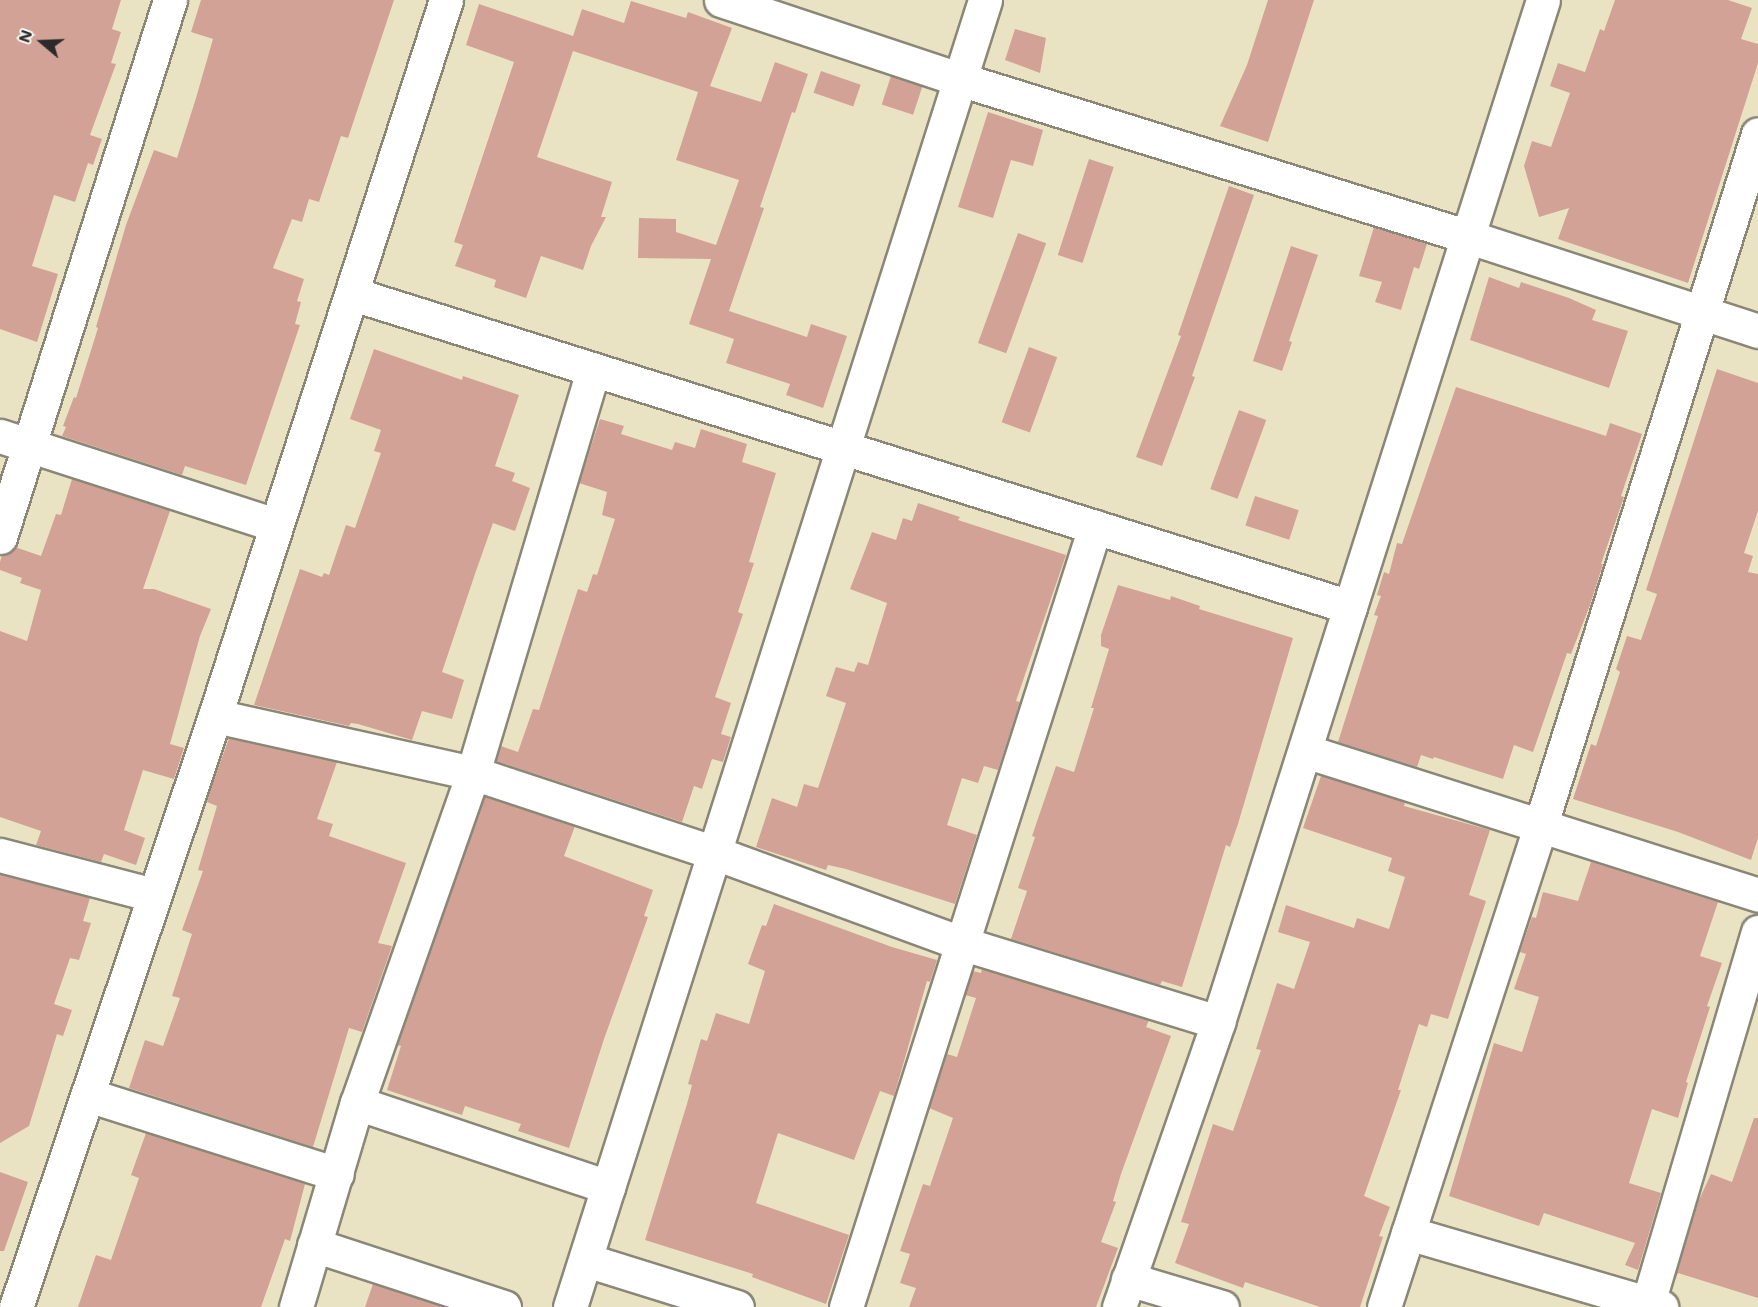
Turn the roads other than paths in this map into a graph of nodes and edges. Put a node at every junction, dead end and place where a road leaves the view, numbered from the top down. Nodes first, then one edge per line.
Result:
1 (170, 0) edge
2 (446, 0) edge
3 (722, 0) edge
4 (985, 0) edge
5 (1543, 0) edge
6 (959, 79) junction
7 (1758, 134) edge
8 (1466, 236) junction
9 (353, 294) junction
10 (1701, 313) junction
11 (1758, 331) edge
12 (593, 371) junction
13 (14, 441) edge
14 (843, 450) junction
15 (275, 525) junction
16 (1095, 527) junction
17 (0, 537) edge
18 (1350, 607) junction
19 (215, 716) junction
20 (1305, 752) junction
21 (473, 773) junction
22 (1540, 824) junction
23 (715, 853) junction
24 (0, 855) edge
25 (154, 895) junction
26 (1758, 895) edge
27 (1758, 933) edge
28 (961, 943) junction
29 (1218, 1022) junction
30 (87, 1095) junction
31 (357, 1103) junction
32 (337, 1174) junction
33 (608, 1187) junction
34 (1408, 1233) junction
35 (314, 1245) junction
36 (585, 1260) junction
37 (1124, 1293) edge
38 (1655, 1305) edge
39 (16, 1307) edge
40 (296, 1307) edge
41 (504, 1307) edge
42 (570, 1307) edge
43 (737, 1307) edge
44 (846, 1307) edge
45 (1222, 1307) edge
46 (1384, 1307) edge

1 - 13 street
2 - 9 street
3 - 6 street
4 - 6 street
5 - 8 street
6 - 8 street
6 - 14 street
7 - 10 street
8 - 10 street
8 - 18 street
9 - 12 street
9 - 15 street
10 - 11 street
10 - 22 street
12 - 14 street
12 - 21 street
13 - 15 street
13 - 17 street
14 - 16 street
14 - 23 street
15 - 19 street
16 - 18 street
16 - 28 street
18 - 20 street
19 - 21 street
19 - 25 street
20 - 22 street
20 - 29 street
21 - 23 street
21 - 31 street
22 - 26 street
22 - 34 street
23 - 28 street
23 - 33 street
24 - 25 street
25 - 30 street
27 - 38 street
28 - 29 street
28 - 44 street
29 - 37 street
30 - 32 street
30 - 39 street
31 - 32 street
31 - 33 street
32 - 35 street
33 - 36 street
34 - 38 street
34 - 46 street
35 - 40 street
35 - 41 street
36 - 42 street
36 - 43 street
37 - 45 street

